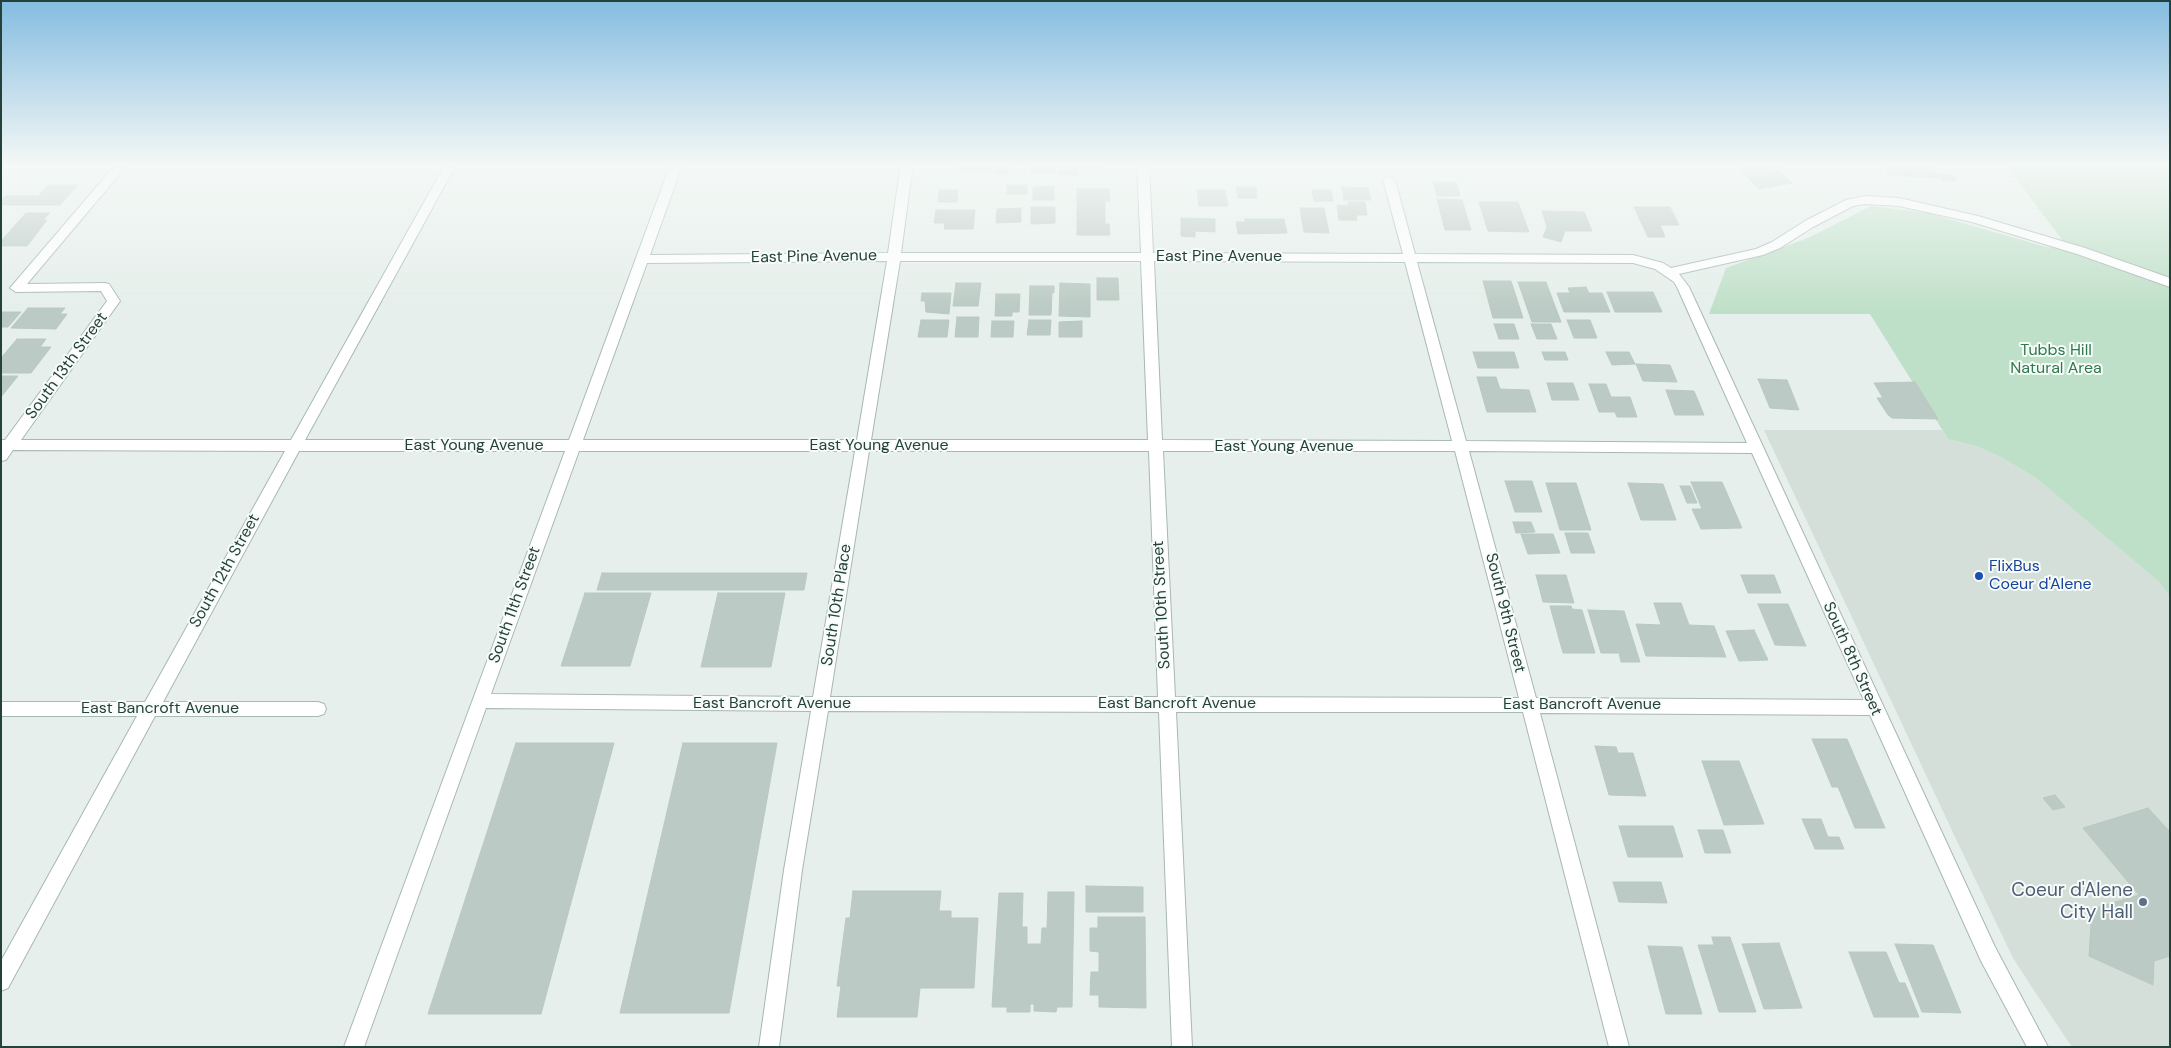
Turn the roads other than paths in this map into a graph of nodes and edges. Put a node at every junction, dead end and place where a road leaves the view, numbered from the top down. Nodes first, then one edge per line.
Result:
1 (82, 212) edge
2 (425, 212) edge
3 (659, 212) edge
4 (900, 212) edge
5 (1145, 212) edge
6 (1397, 212) edge
7 (1833, 212) edge
8 (1937, 212) edge
9 (894, 256) junction
10 (1147, 257) junction
11 (1409, 258) junction
12 (642, 259) junction
13 (1669, 272) junction
14 (2170, 283) edge
15 (294, 445) junction
16 (573, 446) junction
17 (862, 446) junction
18 (1460, 446) junction
19 (1155, 447) junction
20 (4, 448) edge
21 (1756, 448) junction
22 (480, 701) junction
23 (821, 704) junction
24 (1167, 704) junction
25 (1528, 705) junction
26 (1874, 708) junction
27 (1, 709) edge
28 (150, 709) junction
29 (318, 709) dead end
30 (1, 981) edge
31 (354, 1047) edge
32 (768, 1047) edge
33 (1182, 1047) edge
34 (1619, 1047) edge
35 (2038, 1047) edge

1 - 20 street, South 13th Street
2 - 15 street, South 12th Street
3 - 12 street, South 11th Street
4 - 9 street, South 10th Place
5 - 10 street, South 10th Street
6 - 11 street, South 9th Street
7 - 13 street
8 - 14 street
9 - 10 street, East Pine Avenue
9 - 12 street, East Pine Avenue
9 - 17 street, South 10th Place
10 - 11 street, East Pine Avenue
10 - 19 street, South 10th Street
11 - 13 street, East Pine Avenue
11 - 18 street, South 9th Street
12 - 16 street, South 11th Street
13 - 21 street, South 8th Street
15 - 16 street, East Young Avenue
15 - 20 street, East Young Avenue
15 - 28 street, South 12th Street
16 - 17 street, East Young Avenue
16 - 22 street, South 11th Street
17 - 19 street, East Young Avenue
17 - 23 street, South 10th Place
18 - 19 street, East Young Avenue
18 - 21 street, East Young Avenue
18 - 25 street, South 9th Street
19 - 24 street, South 10th Street
21 - 26 street, South 8th Street
22 - 23 street, East Bancroft Avenue
22 - 31 street, South 11th Street
23 - 24 street, East Bancroft Avenue
23 - 32 street, South 10th Place
24 - 25 street, East Bancroft Avenue
24 - 33 street, South 10th Street
25 - 26 street, East Bancroft Avenue
25 - 34 street, South 9th Street
26 - 35 street, South 8th Street
27 - 28 street, East Bancroft Avenue
28 - 29 street, East Bancroft Avenue
28 - 30 street, South 12th Street

